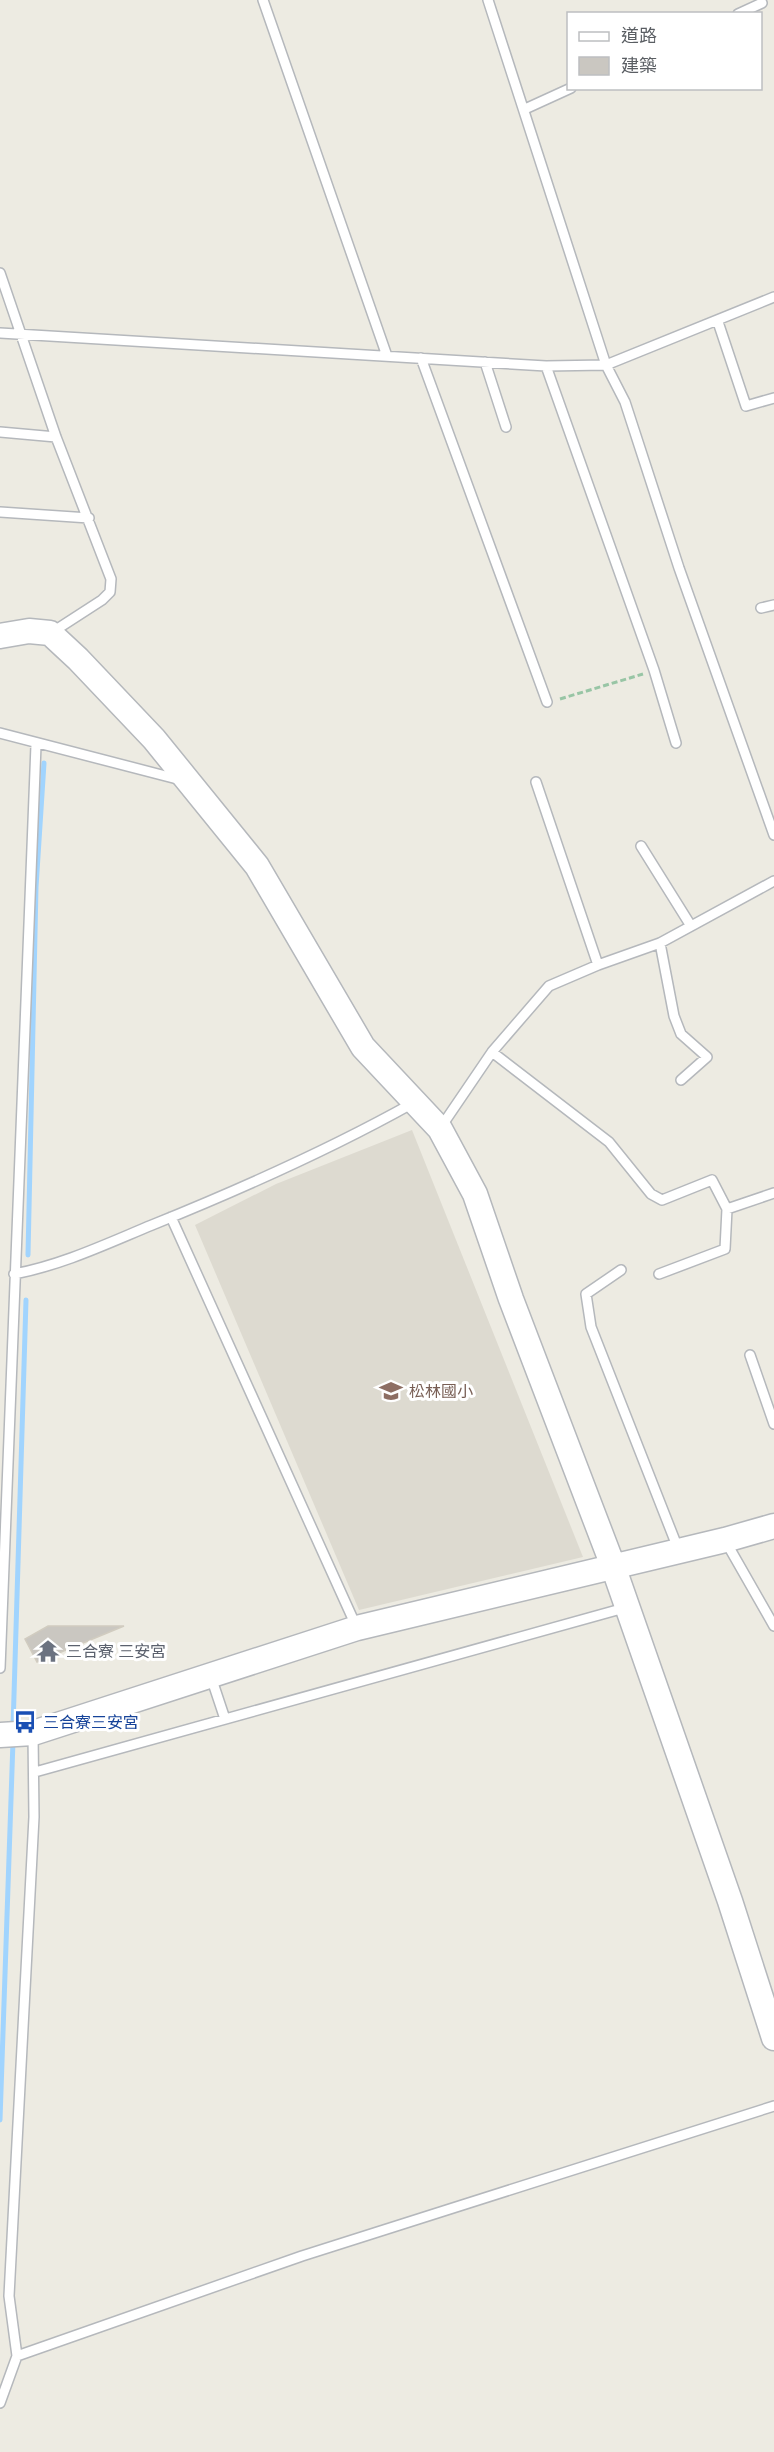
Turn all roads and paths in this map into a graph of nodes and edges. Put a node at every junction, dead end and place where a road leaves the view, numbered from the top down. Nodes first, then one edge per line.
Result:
1 (263, 0) edge
2 (488, 0) edge
3 (762, 3) dead end
4 (742, 12) edge
5 (567, 90) edge
6 (525, 109) junction
7 (0, 273) edge
8 (774, 297) edge
9 (718, 322) junction
10 (0, 333) edge
11 (21, 334) junction
12 (387, 356) junction
13 (421, 358) junction
14 (485, 362) junction
15 (606, 365) junction
16 (546, 366) junction
17 (774, 398) edge
18 (506, 427) dead end
19 (0, 432) edge
20 (56, 437) junction
21 (0, 512) edge
22 (89, 518) junction
23 (774, 605) edge
24 (761, 608) dead end
25 (50, 633) junction
26 (0, 636) edge
27 (654, 670) junction
28 (547, 702) joint
29 (0, 733) edge
30 (676, 742) dead end
31 (36, 745) junction
32 (189, 782) junction
33 (536, 782) dead end
34 (774, 835) edge
35 (641, 846) dead end
36 (774, 881) edge
37 (691, 926) junction
38 (660, 943) junction
39 (597, 965) junction
40 (492, 1052) junction
41 (681, 1080) dead end
42 (415, 1101) junction
43 (440, 1129) junction
44 (774, 1193) edge
45 (728, 1209) junction
46 (171, 1217) junction
47 (621, 1270) dead end
48 (14, 1274) junction
49 (659, 1274) dead end
50 (750, 1355) dead end
51 (774, 1424) edge
52 (4, 1471) edge
53 (774, 1526) edge
54 (725, 1540) junction
55 (679, 1551) junction
56 (613, 1566) junction
57 (628, 1607) junction
58 (774, 1626) edge
59 (357, 1628) junction
60 (0, 1668) edge
61 (210, 1675) junction
62 (225, 1719) junction
63 (33, 1733) junction
64 (0, 1735) edge
65 (35, 1772) junction
66 (774, 2038) edge
67 (774, 2106) edge
68 (17, 2356) junction
69 (0, 2403) edge

1 - 12 lane
2 - 6 lane
3 - 4 lane
5 - 6 lane
6 - 15 lane
7 - 11 lane
8 - 9 lane
9 - 15 lane
9 - 17 lane
10 - 11 lane
11 - 12 lane
11 - 20 lane
12 - 13 lane
13 - 14 lane
13 - 28 lane
14 - 16 lane
14 - 18 lane
15 - 16 lane
15 - 34 lane
16 - 27 lane
19 - 20 lane
20 - 22 lane
21 - 22 lane
22 - 25 lane
23 - 24 lane
25 - 26 street
25 - 32 street
27 - 28 path
27 - 30 lane
29 - 31 lane
31 - 32 lane
31 - 48 lane
32 - 42 street
33 - 39 lane
35 - 37 lane
36 - 37 lane
37 - 38 lane
38 - 39 lane
38 - 41 lane
39 - 40 lane
40 - 43 lane
40 - 45 lane
42 - 43 street
42 - 46 lane
43 - 56 street
44 - 45 lane
45 - 49 lane
46 - 48 lane
46 - 59 lane
47 - 55 lane
48 - 52 lane
50 - 51 lane
52 - 60 lane
53 - 54 street
54 - 55 street
54 - 58 lane
55 - 56 street
56 - 57 street
56 - 59 street
57 - 62 lane
57 - 66 street
59 - 61 street
61 - 62 lane
61 - 63 street
62 - 65 lane
63 - 64 street
63 - 65 lane
65 - 68 lane
67 - 68 lane
68 - 69 lane

